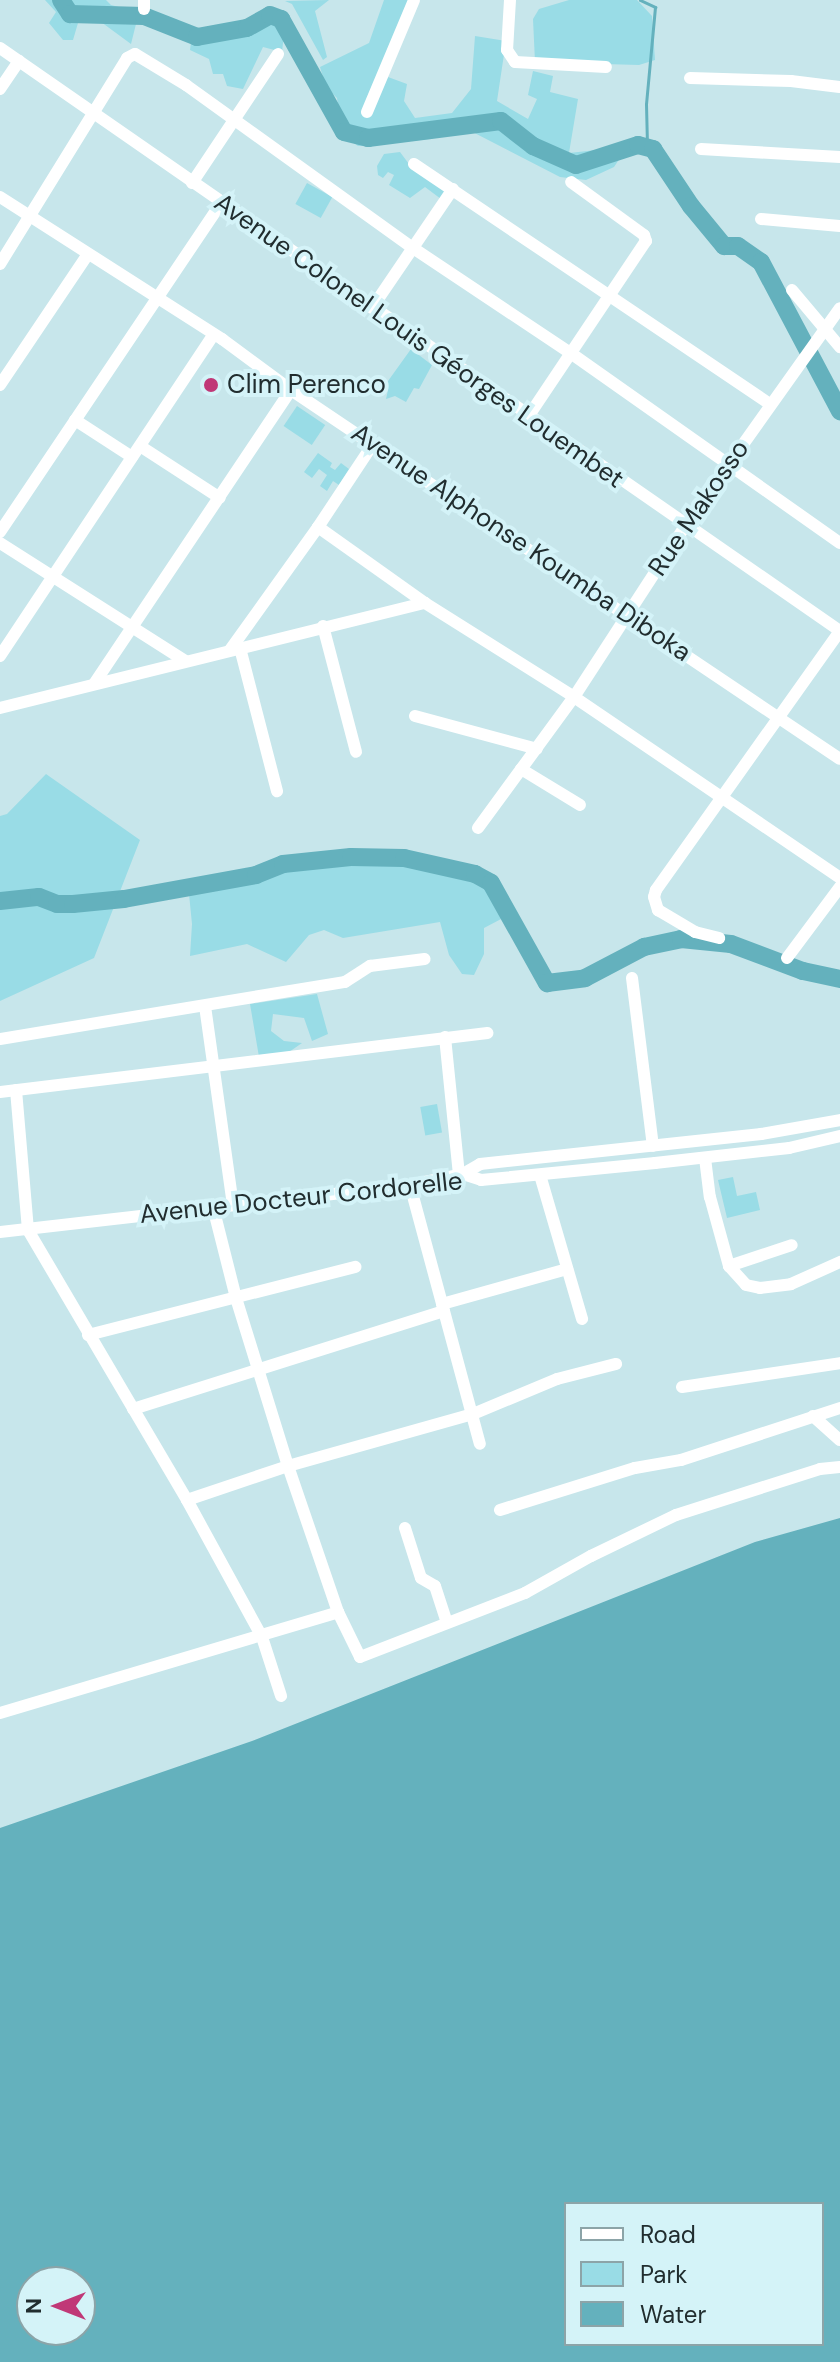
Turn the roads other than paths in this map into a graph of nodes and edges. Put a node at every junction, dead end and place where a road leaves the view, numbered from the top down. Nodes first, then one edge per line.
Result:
1 (414, 0) edge
2 (510, 0) edge
3 (0, 48) edge
4 (278, 54) dead end
5 (19, 61) junction
6 (606, 67) dead end
7 (690, 78) dead end
8 (840, 87) edge
9 (0, 89) edge
10 (96, 112) junction
11 (367, 112) dead end
12 (234, 122) junction
13 (701, 149) dead end
14 (840, 157) edge
15 (414, 164) dead end
16 (571, 182) dead end
17 (192, 183) junction
18 (453, 189) junction
19 (0, 197) edge
20 (221, 203) junction
21 (31, 217) junction
22 (761, 219) dead end
23 (840, 226) edge
24 (413, 248) junction
25 (88, 254) junction
26 (0, 264) edge
27 (792, 290) dead end
28 (157, 297) junction
29 (610, 299) junction
30 (372, 308) junction
31 (840, 308) edge
32 (825, 328) junction
33 (213, 335) junction
34 (840, 347) edge
35 (572, 354) junction
36 (4, 369) edge
37 (0, 385) edge
38 (291, 390) junction
39 (770, 404) junction
40 (528, 417) junction
41 (75, 420) junction
42 (373, 444) junction
43 (136, 451) junction
44 (728, 465) junction
45 (220, 498) junction
46 (685, 526) junction
47 (318, 527) junction
48 (0, 532) edge
49 (0, 543) edge
50 (840, 543) edge
51 (52, 577) junction
52 (425, 603) junction
53 (627, 616) junction
54 (323, 626) junction
55 (131, 627) junction
56 (840, 631) edge
57 (235, 649) junction
58 (0, 656) edge
59 (185, 661) junction
60 (94, 684) junction
61 (574, 697) junction
62 (0, 708) edge
63 (415, 716) dead end
64 (782, 717) junction
65 (537, 749) junction
66 (356, 752) dead end
67 (840, 759) edge
68 (521, 769) junction
69 (277, 791) dead end
70 (724, 796) junction
71 (580, 805) dead end
72 (478, 828) dead end
73 (840, 878) edge
74 (840, 887) edge
75 (719, 938) dead end
76 (787, 958) dead end
77 (425, 959) dead end
78 (632, 978) dead end
79 (205, 1006) junction
80 (487, 1033) dead end
81 (445, 1037) junction
82 (0, 1039) edge
83 (212, 1065) junction
84 (16, 1090) junction
85 (0, 1092) edge
86 (840, 1120) edge
87 (840, 1137) edge
88 (653, 1146) junction
89 (705, 1158) junction
90 (461, 1175) junction
91 (540, 1175) junction
92 (410, 1185) junction
93 (233, 1204) junction
94 (213, 1207) junction
95 (28, 1230) junction
96 (0, 1232) edge
97 (792, 1245) dead end
98 (840, 1262) edge
99 (729, 1266) junction
100 (355, 1267) dead end
101 (567, 1269) junction
102 (236, 1298) junction
103 (443, 1307) junction
104 (582, 1319) dead end
105 (88, 1335) junction
106 (840, 1363) edge
107 (616, 1364) dead end
108 (257, 1371) junction
109 (682, 1387) dead end
110 (840, 1408) edge
111 (133, 1409) junction
112 (473, 1414) junction
113 (813, 1416) junction
114 (840, 1440) edge
115 (480, 1444) dead end
116 (288, 1466) junction
117 (840, 1467) edge
118 (187, 1500) junction
119 (500, 1510) dead end
120 (405, 1528) dead end
121 (338, 1612) junction
122 (447, 1622) junction
123 (262, 1637) junction
124 (281, 1696) dead end
125 (0, 1713) edge

1 - 11 street
2 - 6 street
3 - 5 street, Avenue Colonel Louis Géorges Louembet
4 - 12 street
5 - 9 street
5 - 10 street, Avenue Colonel Louis Géorges Louembet
7 - 8 street
10 - 12 street
10 - 17 street, Avenue Colonel Louis Géorges Louembet
10 - 21 street
12 - 17 street
12 - 24 street
13 - 14 street
15 - 18 street
16 - 29 street
17 - 20 street, Avenue Colonel Louis Géorges Louembet
18 - 24 street
18 - 29 street
19 - 21 street, Avenue Alphonse Koumba Diboka
20 - 28 street
20 - 30 street, Avenue Colonel Louis Géorges Louembet
21 - 25 street, Avenue Alphonse Koumba Diboka
21 - 26 street
22 - 23 street
24 - 30 street
24 - 35 street
25 - 28 street, Avenue Alphonse Koumba Diboka
25 - 36 street
27 - 32 street
28 - 33 street, Avenue Alphonse Koumba Diboka
28 - 41 street
29 - 35 street
29 - 39 street
30 - 40 street, Avenue Colonel Louis Géorges Louembet
31 - 32 street, Rue Makosso
32 - 34 street
32 - 39 street, Rue Makosso
33 - 38 street, Avenue Alphonse Koumba Diboka
33 - 43 street
35 - 40 street
35 - 44 street
36 - 37 street
38 - 42 street, Avenue Alphonse Koumba Diboka
38 - 45 street
39 - 44 street, Rue Makosso
40 - 46 street, Avenue Colonel Louis Géorges Louembet
41 - 43 street
41 - 48 street
42 - 47 street
42 - 53 street, Avenue Alphonse Koumba Diboka
43 - 45 street
43 - 51 street
44 - 46 street, Rue Makosso
44 - 50 street
45 - 55 street
46 - 53 street, Rue Makosso
46 - 56 street, Avenue Colonel Louis Géorges Louembet
47 - 52 street
47 - 57 street
49 - 51 street
51 - 55 street
51 - 58 street
52 - 54 street
52 - 61 street
53 - 61 street, Rue Makosso
53 - 64 street, Avenue Alphonse Koumba Diboka
54 - 57 street
54 - 66 street
55 - 59 street
55 - 60 street
56 - 64 street
57 - 59 street
57 - 69 street
59 - 60 street
60 - 62 street
61 - 65 street, Rue Makosso
61 - 70 street
63 - 65 street
64 - 67 street, Avenue Alphonse Koumba Diboka
64 - 70 street
65 - 68 street, Rue Makosso
68 - 71 street
68 - 72 street, Rue Makosso
70 - 73 street
70 - 75 street
74 - 76 street
77 - 79 street
78 - 88 street
79 - 82 street
79 - 83 street
80 - 81 street
81 - 83 street
81 - 90 street
83 - 84 street
83 - 93 street
84 - 85 street
84 - 95 street
86 - 88 street
87 - 89 street, Avenue Docteur Cordorelle
88 - 90 street
89 - 91 street, Avenue Docteur Cordorelle
89 - 99 street
90 - 91 street, Avenue Docteur Cordorelle
90 - 92 street, Avenue Docteur Cordorelle
91 - 101 street
92 - 93 street, Avenue Docteur Cordorelle
92 - 103 street
93 - 94 street, Avenue Docteur Cordorelle
94 - 95 street, Avenue Docteur Cordorelle
94 - 102 street
95 - 96 street, Avenue Docteur Cordorelle
95 - 105 street
97 - 99 street
98 - 99 street
100 - 102 street
101 - 103 street
101 - 104 street
102 - 105 street
102 - 108 street
103 - 108 street
103 - 112 street
105 - 111 street
106 - 109 street
107 - 112 street
108 - 111 street
108 - 116 street
110 - 113 street
111 - 118 street
112 - 115 street
112 - 116 street
113 - 114 street
113 - 119 street
116 - 118 street
116 - 121 street
117 - 122 street
118 - 123 street
120 - 122 street
121 - 122 street
121 - 123 street
123 - 124 street
123 - 125 street

